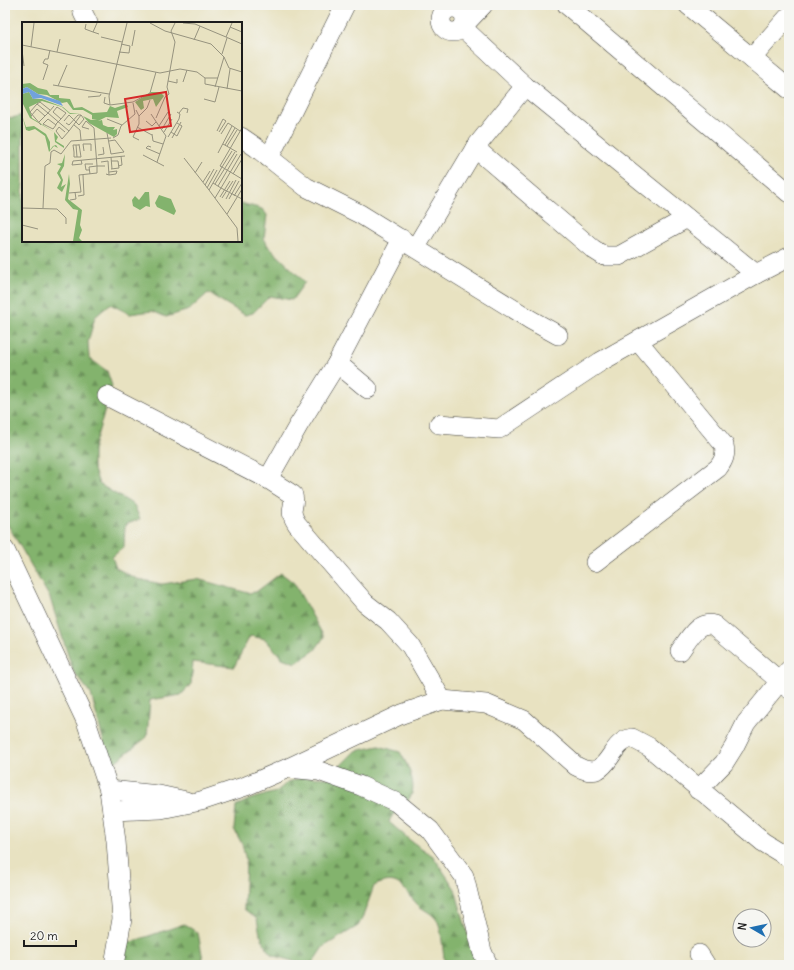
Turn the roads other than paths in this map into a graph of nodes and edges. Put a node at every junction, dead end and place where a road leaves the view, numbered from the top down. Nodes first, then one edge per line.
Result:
1 (82, 5) edge
2 (345, 5) edge
3 (483, 5) edge
4 (690, 6) edge
5 (445, 8) edge
6 (578, 9) edge
7 (789, 16) edge
8 (88, 22) edge
9 (464, 26) junction
10 (752, 58) junction
11 (525, 86) junction
12 (789, 89) edge
13 (242, 139) edge
14 (475, 148) junction
15 (269, 158) junction
16 (789, 193) edge
17 (687, 218) junction
18 (409, 243) junction
19 (789, 257) edge
20 (756, 274) junction
21 (558, 335) dead end
22 (638, 341) junction
23 (337, 363) junction
24 (368, 389) dead end
25 (107, 396) dead end
26 (439, 424) dead end
27 (268, 479) junction
28 (5, 550) edge
29 (595, 562) dead end
30 (680, 651) dead end
31 (786, 680) edge
32 (442, 700) junction
33 (288, 768) junction
34 (109, 790) junction
35 (698, 790) junction
36 (132, 801) junction
37 (112, 811) junction
38 (789, 858) edge
39 (114, 965) edge
40 (488, 965) edge

1 - 8 street
2 - 15 street
3 - 9 street
4 - 10 street
5 - 9 street
6 - 16 street
7 - 10 street
9 - 11 street
10 - 12 street
11 - 14 street
11 - 17 street
13 - 15 street
14 - 17 street
14 - 18 street
15 - 18 street
17 - 20 street
18 - 21 street
18 - 23 street
19 - 20 street
20 - 22 street
22 - 26 street
22 - 29 street
23 - 24 street
23 - 27 street
25 - 27 street
27 - 32 street
28 - 34 street
30 - 31 street
31 - 35 street
32 - 33 street
32 - 35 street
33 - 36 street
33 - 40 street
34 - 36 street
34 - 37 street
35 - 38 street
36 - 37 street
37 - 39 street

